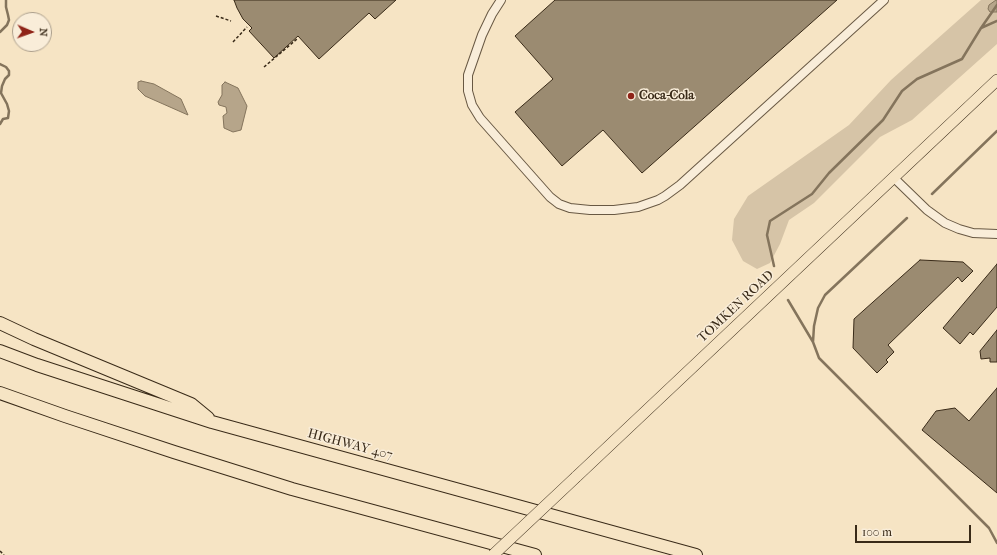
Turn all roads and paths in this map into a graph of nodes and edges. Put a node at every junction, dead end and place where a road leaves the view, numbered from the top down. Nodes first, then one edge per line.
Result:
1 (501, 0) edge
2 (884, 0) edge
3 (216, 16) dead end
4 (231, 21) dead end
5 (247, 27) dead end
6 (297, 39) dead end
7 (233, 42) dead end
8 (264, 67) dead end
9 (997, 80) edge
10 (894, 178) junction
11 (997, 234) edge
12 (0, 323) edge
13 (0, 351) edge
14 (0, 393) edge
15 (212, 422) junction
16 (0, 551) edge
17 (4, 555) edge
18 (493, 555) edge
19 (535, 555) edge
20 (696, 555) edge

1 - 2 street
3 - 4 path
5 - 7 path
6 - 8 path
9 - 10 main road, TOMKEN ROAD
10 - 11 street
10 - 18 main road, TOMKEN ROAD, bridge
12 - 15 highway
13 - 15 highway, HIGHWAY 407
14 - 19 highway
15 - 20 highway, HIGHWAY 407
16 - 17 path

